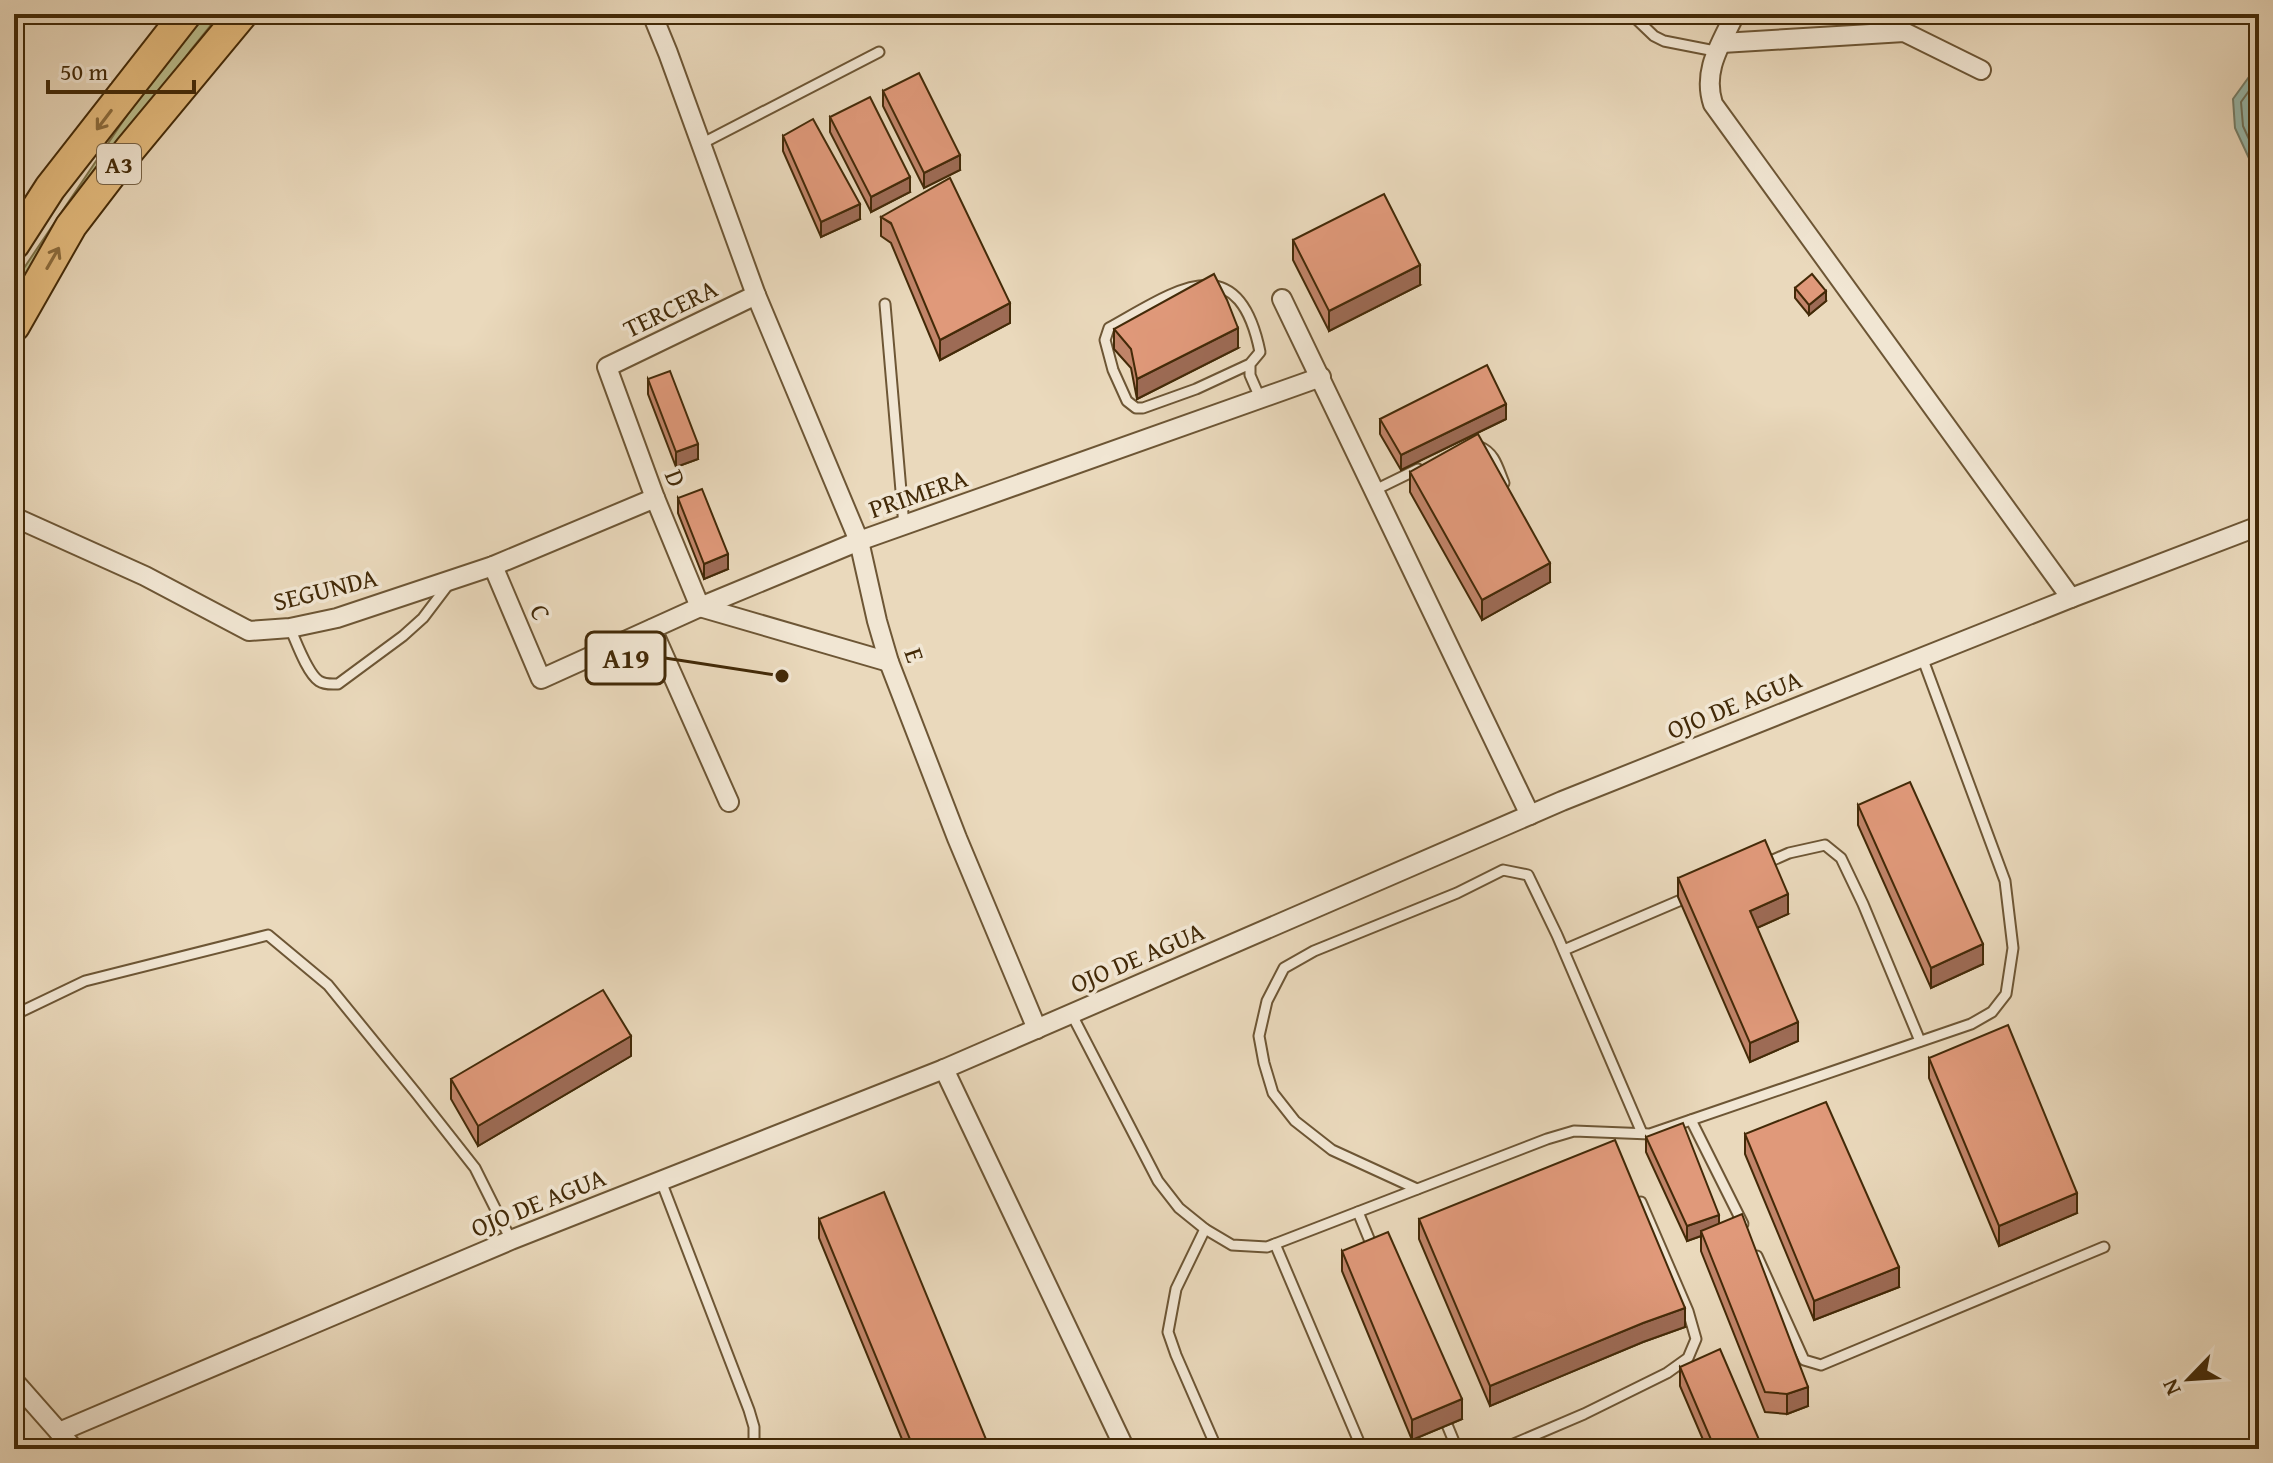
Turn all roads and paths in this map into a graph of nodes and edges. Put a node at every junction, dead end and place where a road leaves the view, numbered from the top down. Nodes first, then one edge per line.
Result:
1 (186, 14) edge
2 (242, 14) edge
3 (1631, 14) edge
4 (1735, 14) edge
5 (660, 17) edge
6 (1718, 47) junction
7 (879, 52) dead end
8 (1981, 70) dead end
9 (701, 144) junction
10 (14, 244) edge
11 (756, 295) junction
12 (1282, 299) dead end
13 (885, 304) dead end
14 (14, 326) edge
15 (1250, 364) junction
16 (607, 367) joint
17 (1321, 377) junction
18 (1260, 398) junction
19 (1463, 447) edge
20 (1429, 464) edge
21 (1375, 490) junction
22 (1509, 494) edge
23 (655, 498) junction
24 (14, 517) edge
25 (904, 526) junction
26 (2259, 526) edge
27 (859, 541) junction
28 (493, 566) junction
29 (453, 579) junction
30 (2071, 598) junction
31 (700, 607) junction
32 (290, 628) junction
33 (652, 629) junction
34 (1922, 657) junction
35 (889, 662) junction
36 (541, 679) joint
37 (729, 802) dead end
38 (1530, 815) junction
39 (1761, 865) edge
40 (1704, 889) edge
41 (1564, 950) junction
42 (1071, 1013) junction
43 (14, 1015) edge
44 (1037, 1029) junction
45 (1920, 1041) junction
46 (944, 1069) junction
47 (1691, 1120) junction
48 (1609, 1131) junction
49 (1642, 1133) junction
50 (1615, 1145) edge
51 (661, 1181) junction
52 (1634, 1186) edge
53 (1417, 1189) junction
54 (1358, 1212) junction
55 (1205, 1229) junction
56 (1747, 1234) edge
57 (511, 1240) junction
58 (1275, 1244) junction
59 (2104, 1247) dead end
60 (1753, 1248) edge
61 (1381, 1268) edge
62 (14, 1381) edge
63 (1440, 1407) edge
64 (59, 1432) junction
65 (74, 1449) edge
66 (754, 1449) edge
67 (1125, 1449) edge
68 (1217, 1449) edge
69 (1362, 1449) edge
70 (1457, 1449) edge
71 (1502, 1449) edge

1 -> 10 highway, A3
14 -> 2 highway, A3
3 - 6 lane
4 - 6 street
5 - 9 street, E
6 - 8 street
6 - 30 street
7 - 9 lane
9 - 11 street, E
11 - 16 street, TERCERA
11 - 27 street, E
12 - 17 street
13 - 25 lane
15 - 15 lane
15 - 18 lane
16 - 23 street, D
17 - 18 street, PRIMERA
17 - 21 street
18 - 25 street, PRIMERA
19 - 22 lane
20 - 21 lane
21 - 38 street
23 - 28 street, SEGUNDA
23 - 31 street, D
24 - 32 street, SEGUNDA
25 - 27 street, PRIMERA
26 - 30 street, OJO DE AGUA
27 - 31 street, PRIMERA
27 - 35 street, E
28 - 29 street, SEGUNDA
28 - 36 street, C
29 - 32 street, SEGUNDA
29 - 32 lane
30 - 34 street, OJO DE AGUA
31 - 33 street, PRIMERA
31 - 35 street
33 - 36 street, PRIMERA
33 - 37 street
34 - 38 street, OJO DE AGUA
34 - 45 lane
35 - 44 street, E
38 - 42 street, OJO DE AGUA
39 - 45 lane
40 - 41 lane
41 - 49 lane
41 - 53 lane
42 - 44 street, OJO DE AGUA
42 - 55 lane
43 - 57 lane
44 - 46 street, OJO DE AGUA
45 - 47 lane
46 - 51 street, OJO DE AGUA
46 - 67 street
47 - 49 lane
47 - 56 lane
48 - 49 lane
48 - 50 lane
48 - 53 lane
51 - 57 street, OJO DE AGUA
51 - 66 lane
52 - 71 lane
53 - 54 lane
54 - 58 lane
54 - 61 lane
55 - 58 lane
55 - 68 lane
57 - 64 street, OJO DE AGUA
58 - 69 lane
59 - 60 lane
62 - 64 street
63 - 70 lane
64 - 65 street

